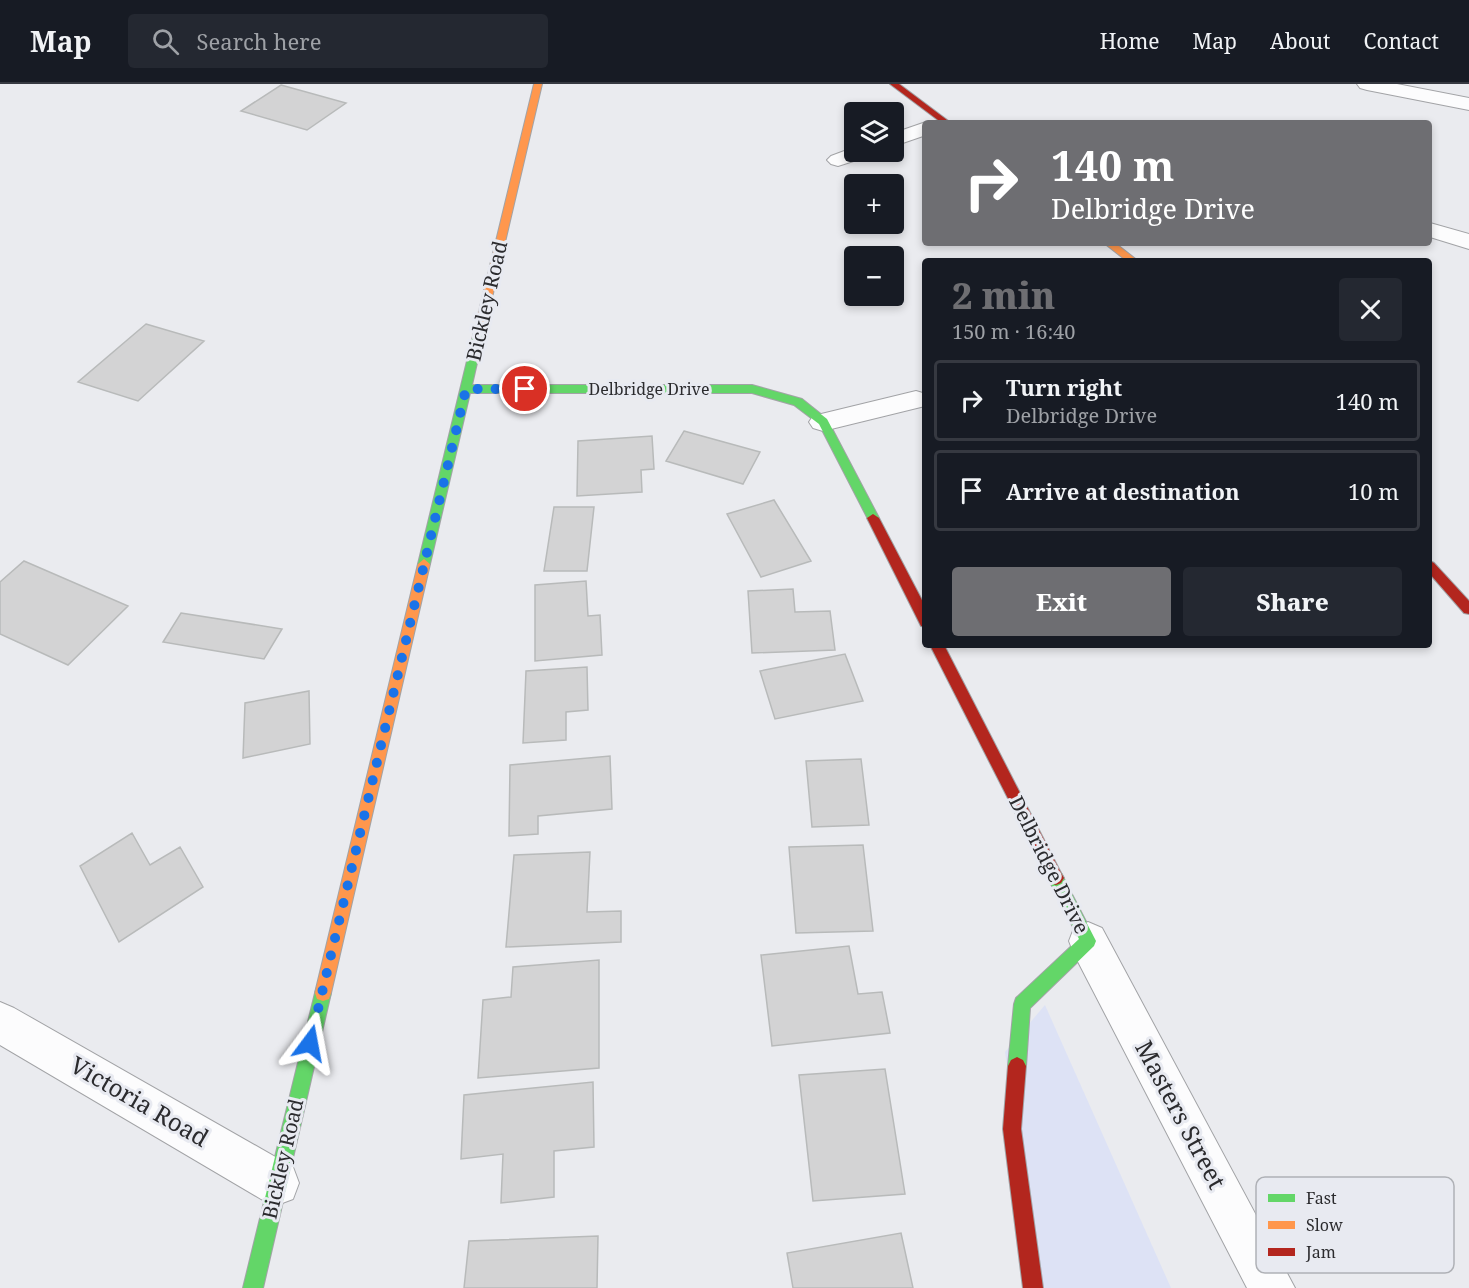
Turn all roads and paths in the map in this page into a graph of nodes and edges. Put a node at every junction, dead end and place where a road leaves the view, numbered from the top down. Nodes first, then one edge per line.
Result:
1 (538, 84) edge
2 (894, 84) edge
3 (1367, 84) edge
4 (1469, 104) edge
5 (934, 120) edge
6 (922, 130) edge
7 (904, 136) edge
8 (844, 158) edge
9 (838, 160) dead end
10 (1432, 230) edge
11 (1469, 242) edge
12 (1113, 246) edge
13 (1129, 258) edge
14 (466, 389) junction
15 (916, 400) dead end
16 (823, 422) junction
17 (1432, 568) edge
18 (1469, 609) edge
19 (922, 614) edge
20 (939, 648) edge
21 (1088, 941) junction
22 (0, 1022) edge
23 (277, 1183) junction
24 (1256, 1258) edge
25 (1264, 1273) edge
26 (253, 1288) edge
27 (1033, 1288) edge
28 (1272, 1288) edge

1 - 14 street, Bickley Road
2 - 5 street
3 - 4 street
6 - 7 street
8 - 9 street
10 - 11 street
12 - 13 street
14 - 16 street, Delbridge Drive
14 - 23 street, Bickley Road
15 - 16 street
16 - 19 street, Delbridge Drive
17 - 18 street
20 - 21 street, Delbridge Drive
21 - 24 street, Masters Street
21 - 27 street, Delbridge Drive
22 - 23 street, Victoria Road
23 - 26 street, Bickley Road
25 - 28 street, Masters Street

